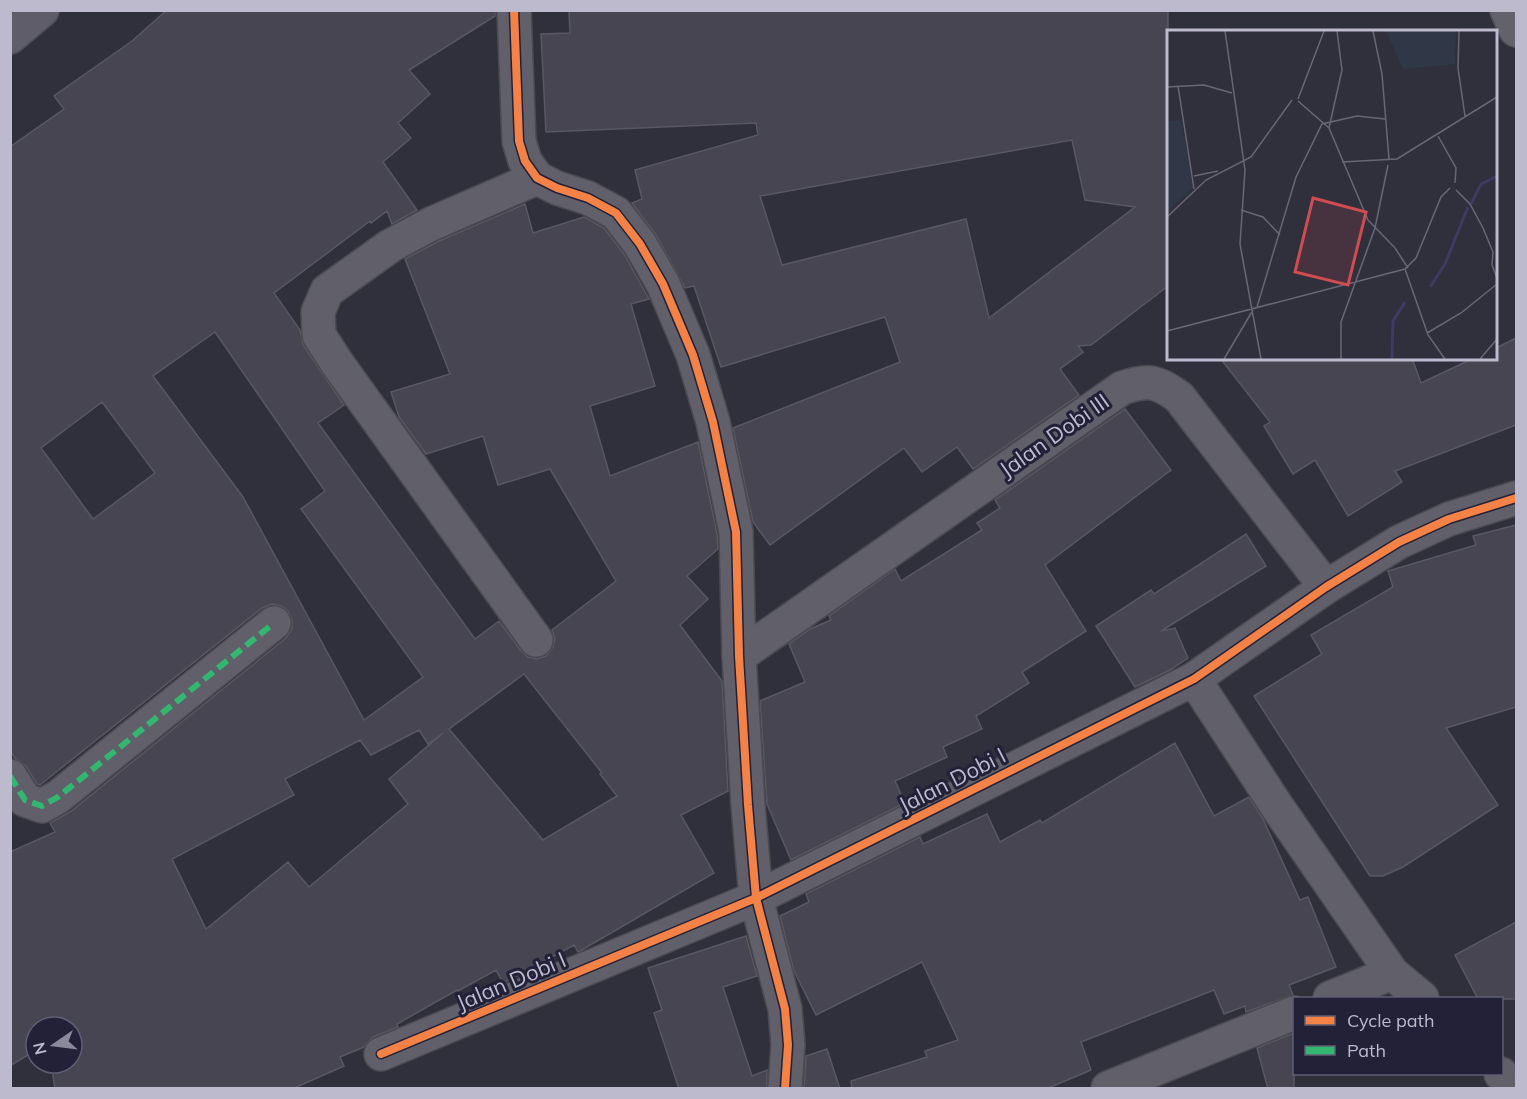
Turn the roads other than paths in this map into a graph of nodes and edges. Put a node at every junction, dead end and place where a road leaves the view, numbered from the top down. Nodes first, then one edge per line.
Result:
1 (42, 10) edge
2 (514, 10) edge
3 (1507, 10) edge
4 (1516, 30) edge
5 (10, 37) edge
6 (537, 178) junction
7 (1516, 498) edge
8 (1326, 587) junction
9 (274, 623) dead end
10 (536, 640) dead end
11 (739, 656) junction
12 (1194, 679) junction
13 (10, 776) edge
14 (756, 898) junction
15 (1392, 973) junction
16 (1335, 997) edge
17 (1420, 997) edge
18 (1293, 1013) edge
19 (381, 1054) dead end
20 (1503, 1075) edge
21 (1516, 1088) edge
22 (785, 1089) edge
23 (1108, 1089) edge

1 - 5 main road
2 - 6 street
3 - 4 main road
6 - 10 street
6 - 11 street
7 - 8 street, Jalan Dobi I
8 - 11 street, Jalan Dobi III
8 - 12 street, Jalan Dobi I
9 - 13 street
11 - 14 street
12 - 14 street, Jalan Dobi I
12 - 15 street
14 - 19 street, Jalan Dobi I
14 - 22 street
15 - 16 street
15 - 17 street
18 - 23 street
20 - 21 street

